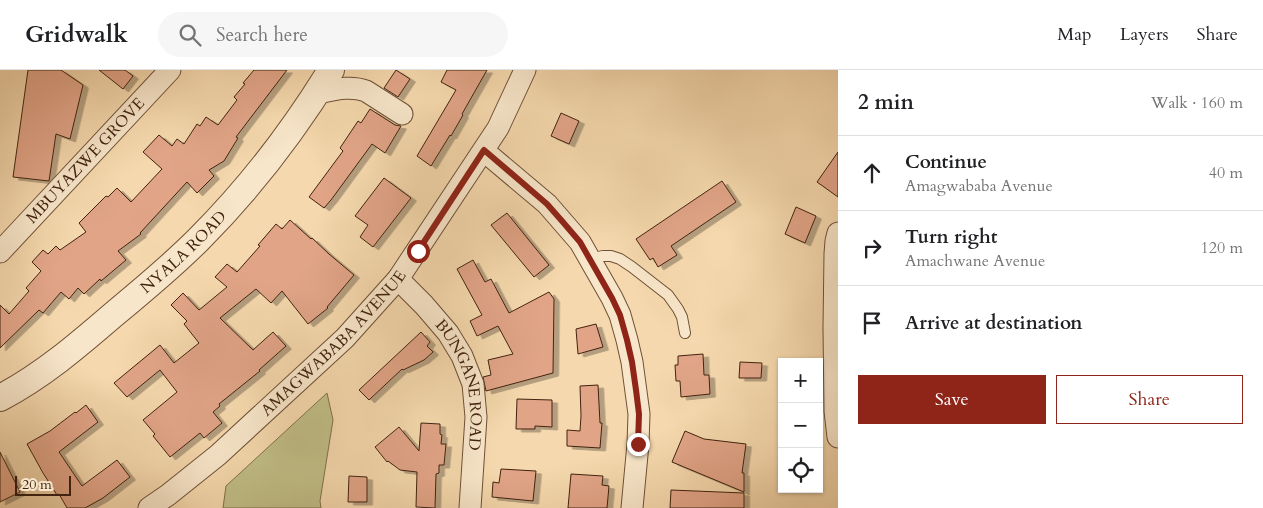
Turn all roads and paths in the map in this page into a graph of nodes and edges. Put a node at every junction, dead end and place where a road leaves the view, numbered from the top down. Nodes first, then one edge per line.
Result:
1 (170, 70) edge
2 (332, 70) edge
3 (525, 70) edge
4 (317, 94) junction
5 (402, 114) dead end
6 (484, 150) junction
7 (838, 233) edge
8 (0, 252) edge
9 (589, 259) junction
10 (398, 279) junction
11 (685, 334) dead end
12 (0, 398) edge
13 (838, 437) edge
14 (149, 508) edge
15 (470, 508) edge
16 (632, 508) edge

1 - 8 street, MBUYAZWE GROVE
2 - 4 street, NYALA ROAD
3 - 6 street, AMAGWABABA AVENUE
4 - 5 street
4 - 12 street, NYALA ROAD
6 - 9 street
6 - 10 street, AMAGWABABA AVENUE
7 - 13 street
9 - 11 lane
9 - 16 street
10 - 14 street, AMAGWABABA AVENUE
10 - 15 street, BUNGANE ROAD

